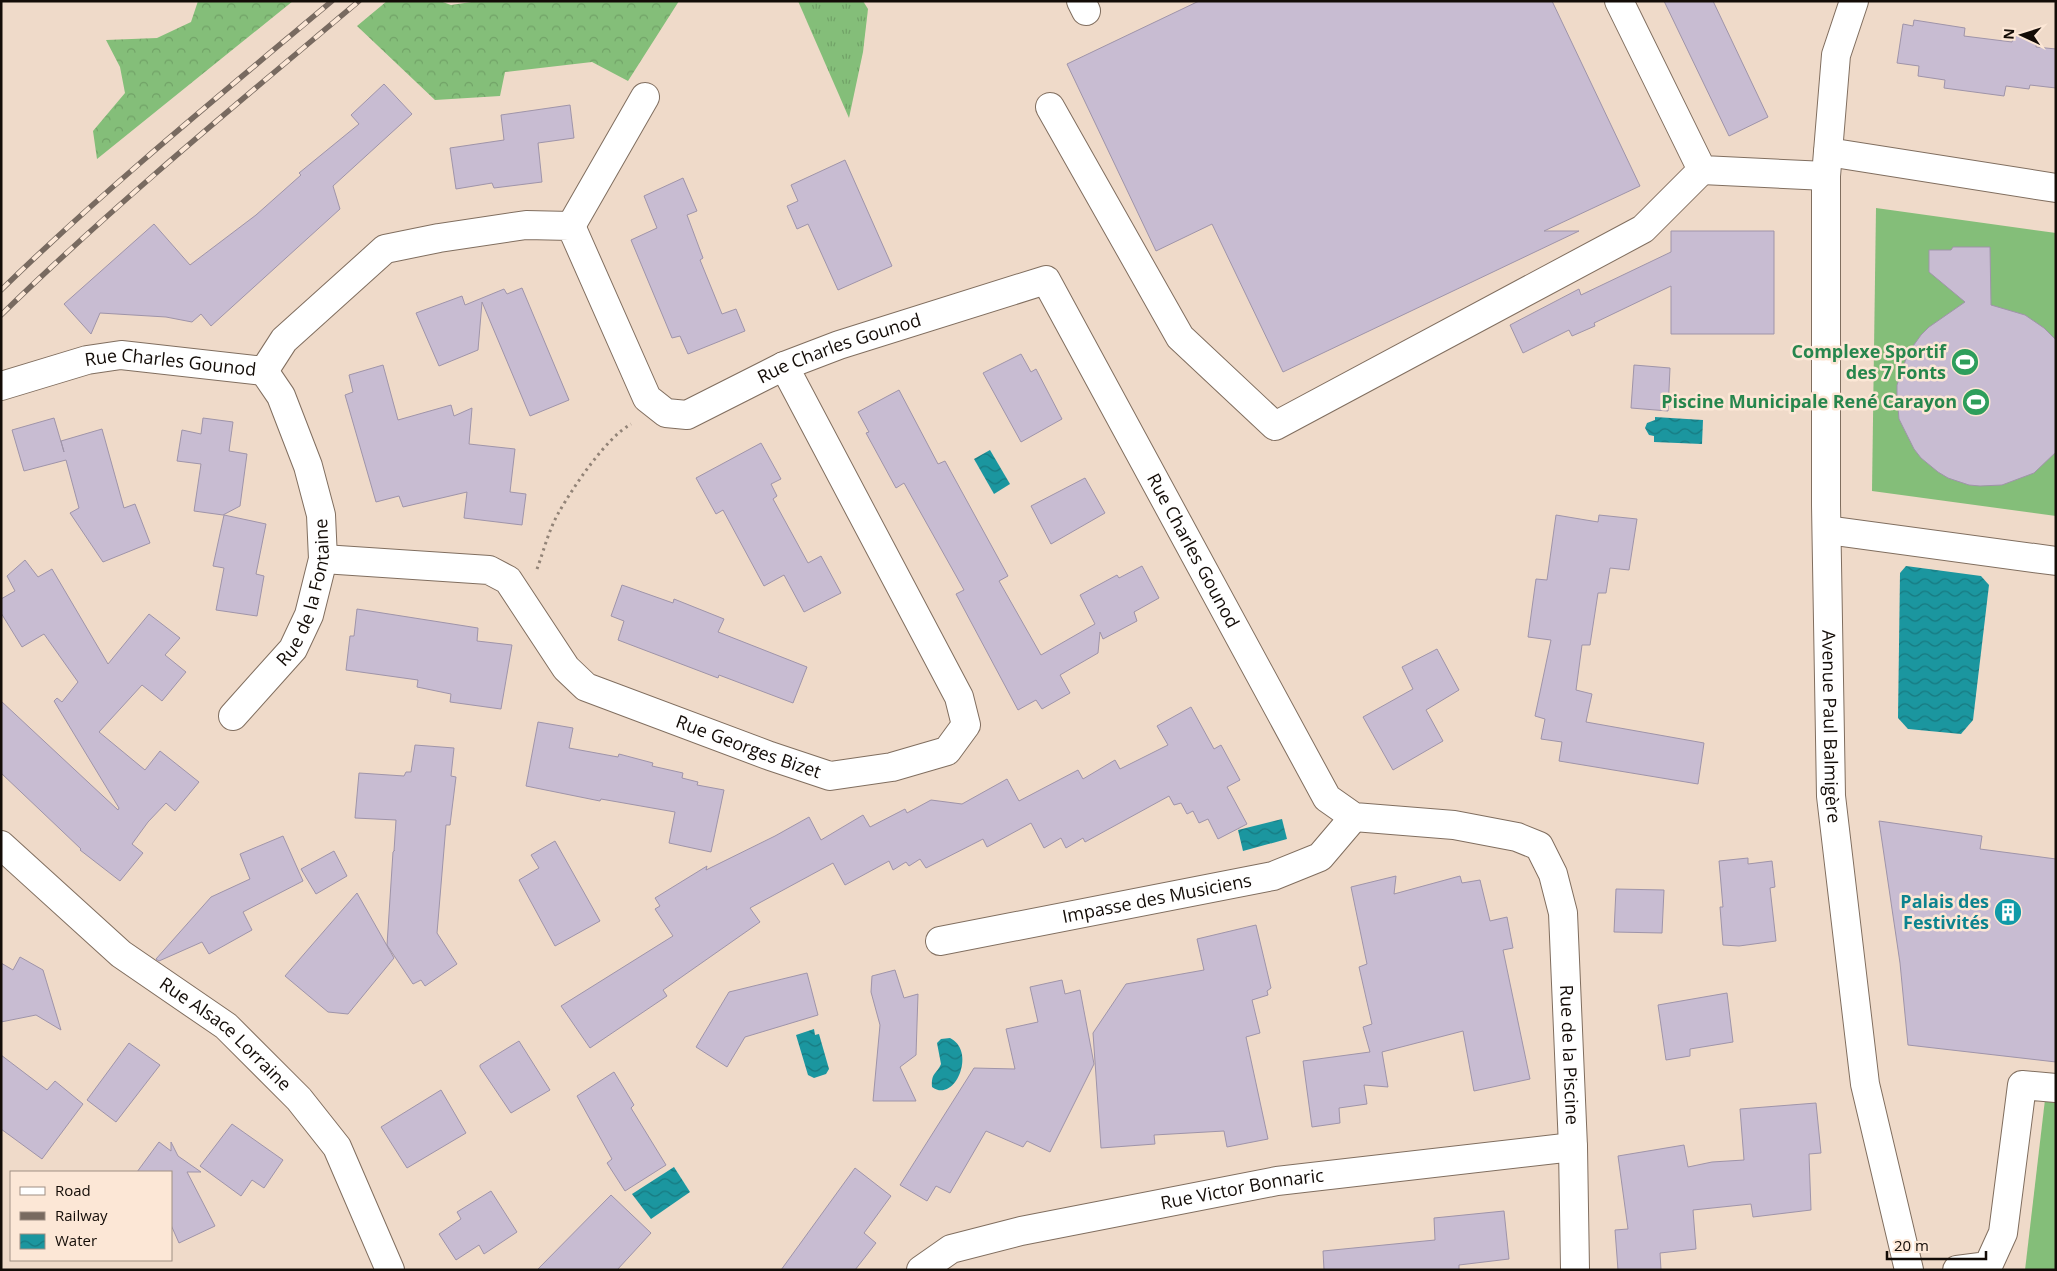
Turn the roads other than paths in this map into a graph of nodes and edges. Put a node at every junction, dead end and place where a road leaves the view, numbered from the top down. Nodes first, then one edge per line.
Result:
1 (1619, 1) edge
2 (1854, 1) edge
3 (645, 97) dead end
4 (1050, 107) dead end
5 (1827, 164) junction
6 (1702, 170) junction
7 (2056, 188) edge
8 (571, 226) junction
9 (784, 366) junction
10 (264, 371) junction
11 (1, 386) edge
12 (1827, 530) junction
13 (323, 559) junction
14 (2056, 561) edge
15 (233, 716) dead end
16 (1354, 817) junction
17 (1, 845) edge
18 (940, 942) dead end
19 (2056, 1088) edge
20 (1573, 1147) junction
21 (390, 1270) edge
22 (922, 1270) edge
23 (1575, 1270) edge
24 (1909, 1270) edge
25 (1957, 1270) edge

1 - 6 street
2 - 5 street, Avenue Paul Balmigère
3 - 8 street
4 - 6 street
5 - 6 street
5 - 7 street
5 - 12 street, Avenue Paul Balmigère
8 - 9 street, Rue Charles Gounod
8 - 10 street, Rue Charles Gounod
9 - 13 street, Rue Georges Bizet
9 - 16 street, Rue Charles Gounod
10 - 11 street, Rue Charles Gounod
10 - 13 street, Rue de la Fontaine
12 - 14 street
12 - 24 street, Avenue Paul Balmigère
13 - 15 street, Rue de la Fontaine
16 - 18 street, Impasse des Musiciens
16 - 20 street, Rue de la Piscine
17 - 21 street, Rue Alsace Lorraine
19 - 25 street
20 - 22 street, Rue Victor Bonnaric
20 - 23 street, Rue de la Piscine

